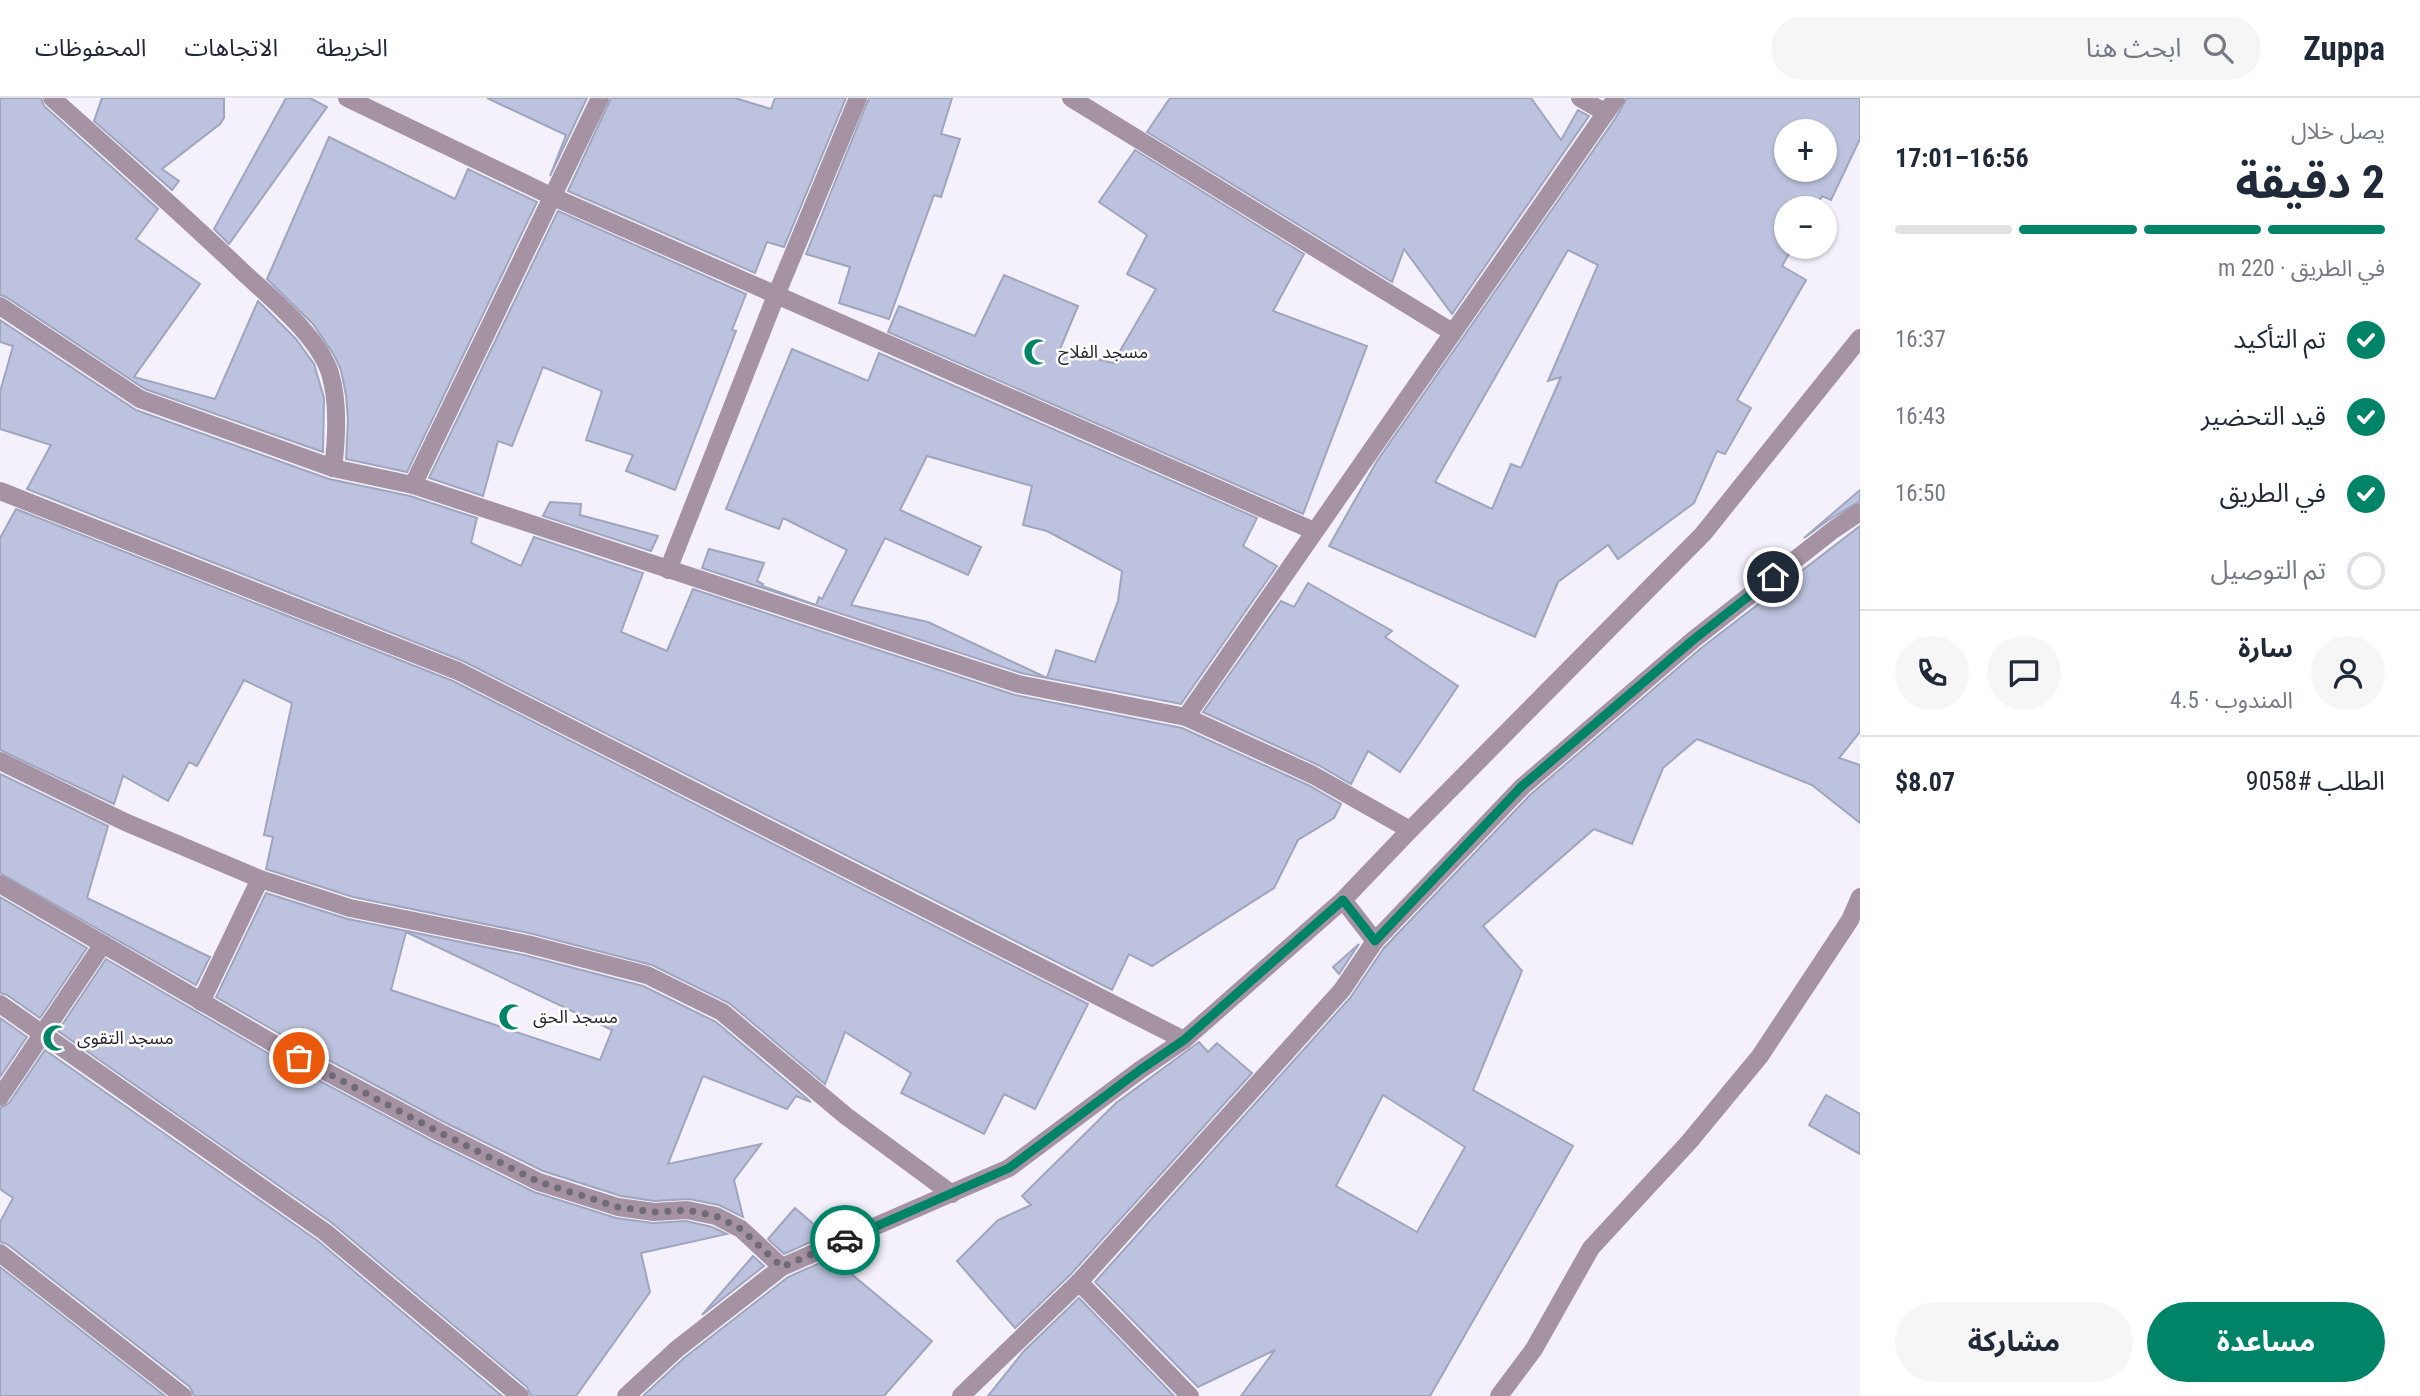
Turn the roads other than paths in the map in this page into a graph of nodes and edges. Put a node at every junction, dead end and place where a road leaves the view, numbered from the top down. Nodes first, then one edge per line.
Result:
1 (52, 98) edge
2 (346, 98) edge
3 (600, 98) edge
4 (858, 98) edge
5 (1580, 98) edge
6 (1076, 99) edge
7 (1611, 106) edge
8 (551, 196) junction
9 (776, 293) junction
10 (0, 306) edge
11 (1452, 332) junction
12 (1859, 334) edge
13 (333, 468) junction
14 (413, 485) junction
15 (0, 491) edge
16 (1860, 512) edge
17 (1314, 531) junction
18 (668, 570) junction
19 (1186, 717) junction
20 (0, 761) edge
21 (1410, 830) junction
22 (260, 879) junction
23 (0, 884) edge
24 (1860, 897) edge
25 (1343, 900) junction
26 (1375, 941) junction
27 (103, 944) junction
28 (201, 1002) junction
29 (0, 1004) edge
30 (45, 1034) junction
31 (1184, 1040) junction
32 (0, 1097) edge
33 (952, 1194) junction
34 (0, 1252) edge
35 (782, 1267) junction
36 (1079, 1283) junction
37 (183, 1396) edge
38 (520, 1396) edge
39 (626, 1396) edge
40 (961, 1396) edge
41 (1190, 1396) edge
42 (1499, 1396) edge

1 - 13 street
2 - 8 street
3 - 8 street
4 - 9 street
5 - 7 street
6 - 11 street
7 - 11 street
8 - 9 street
8 - 14 street
9 - 17 street
9 - 18 street
10 - 13 street
11 - 17 street
12 - 21 street
13 - 14 street
14 - 18 street
15 - 31 street
16 - 26 street
17 - 19 street
18 - 19 street
19 - 21 street
20 - 22 street
21 - 25 street
22 - 28 street
22 - 33 street
23 - 27 street
24 - 42 street
25 - 26 street
25 - 31 street
26 - 36 street
27 - 28 street
27 - 30 street
28 - 35 street
29 - 30 street
30 - 32 street
30 - 38 street
31 - 33 street
33 - 35 street
34 - 37 street
35 - 39 street
36 - 40 street
36 - 41 street

